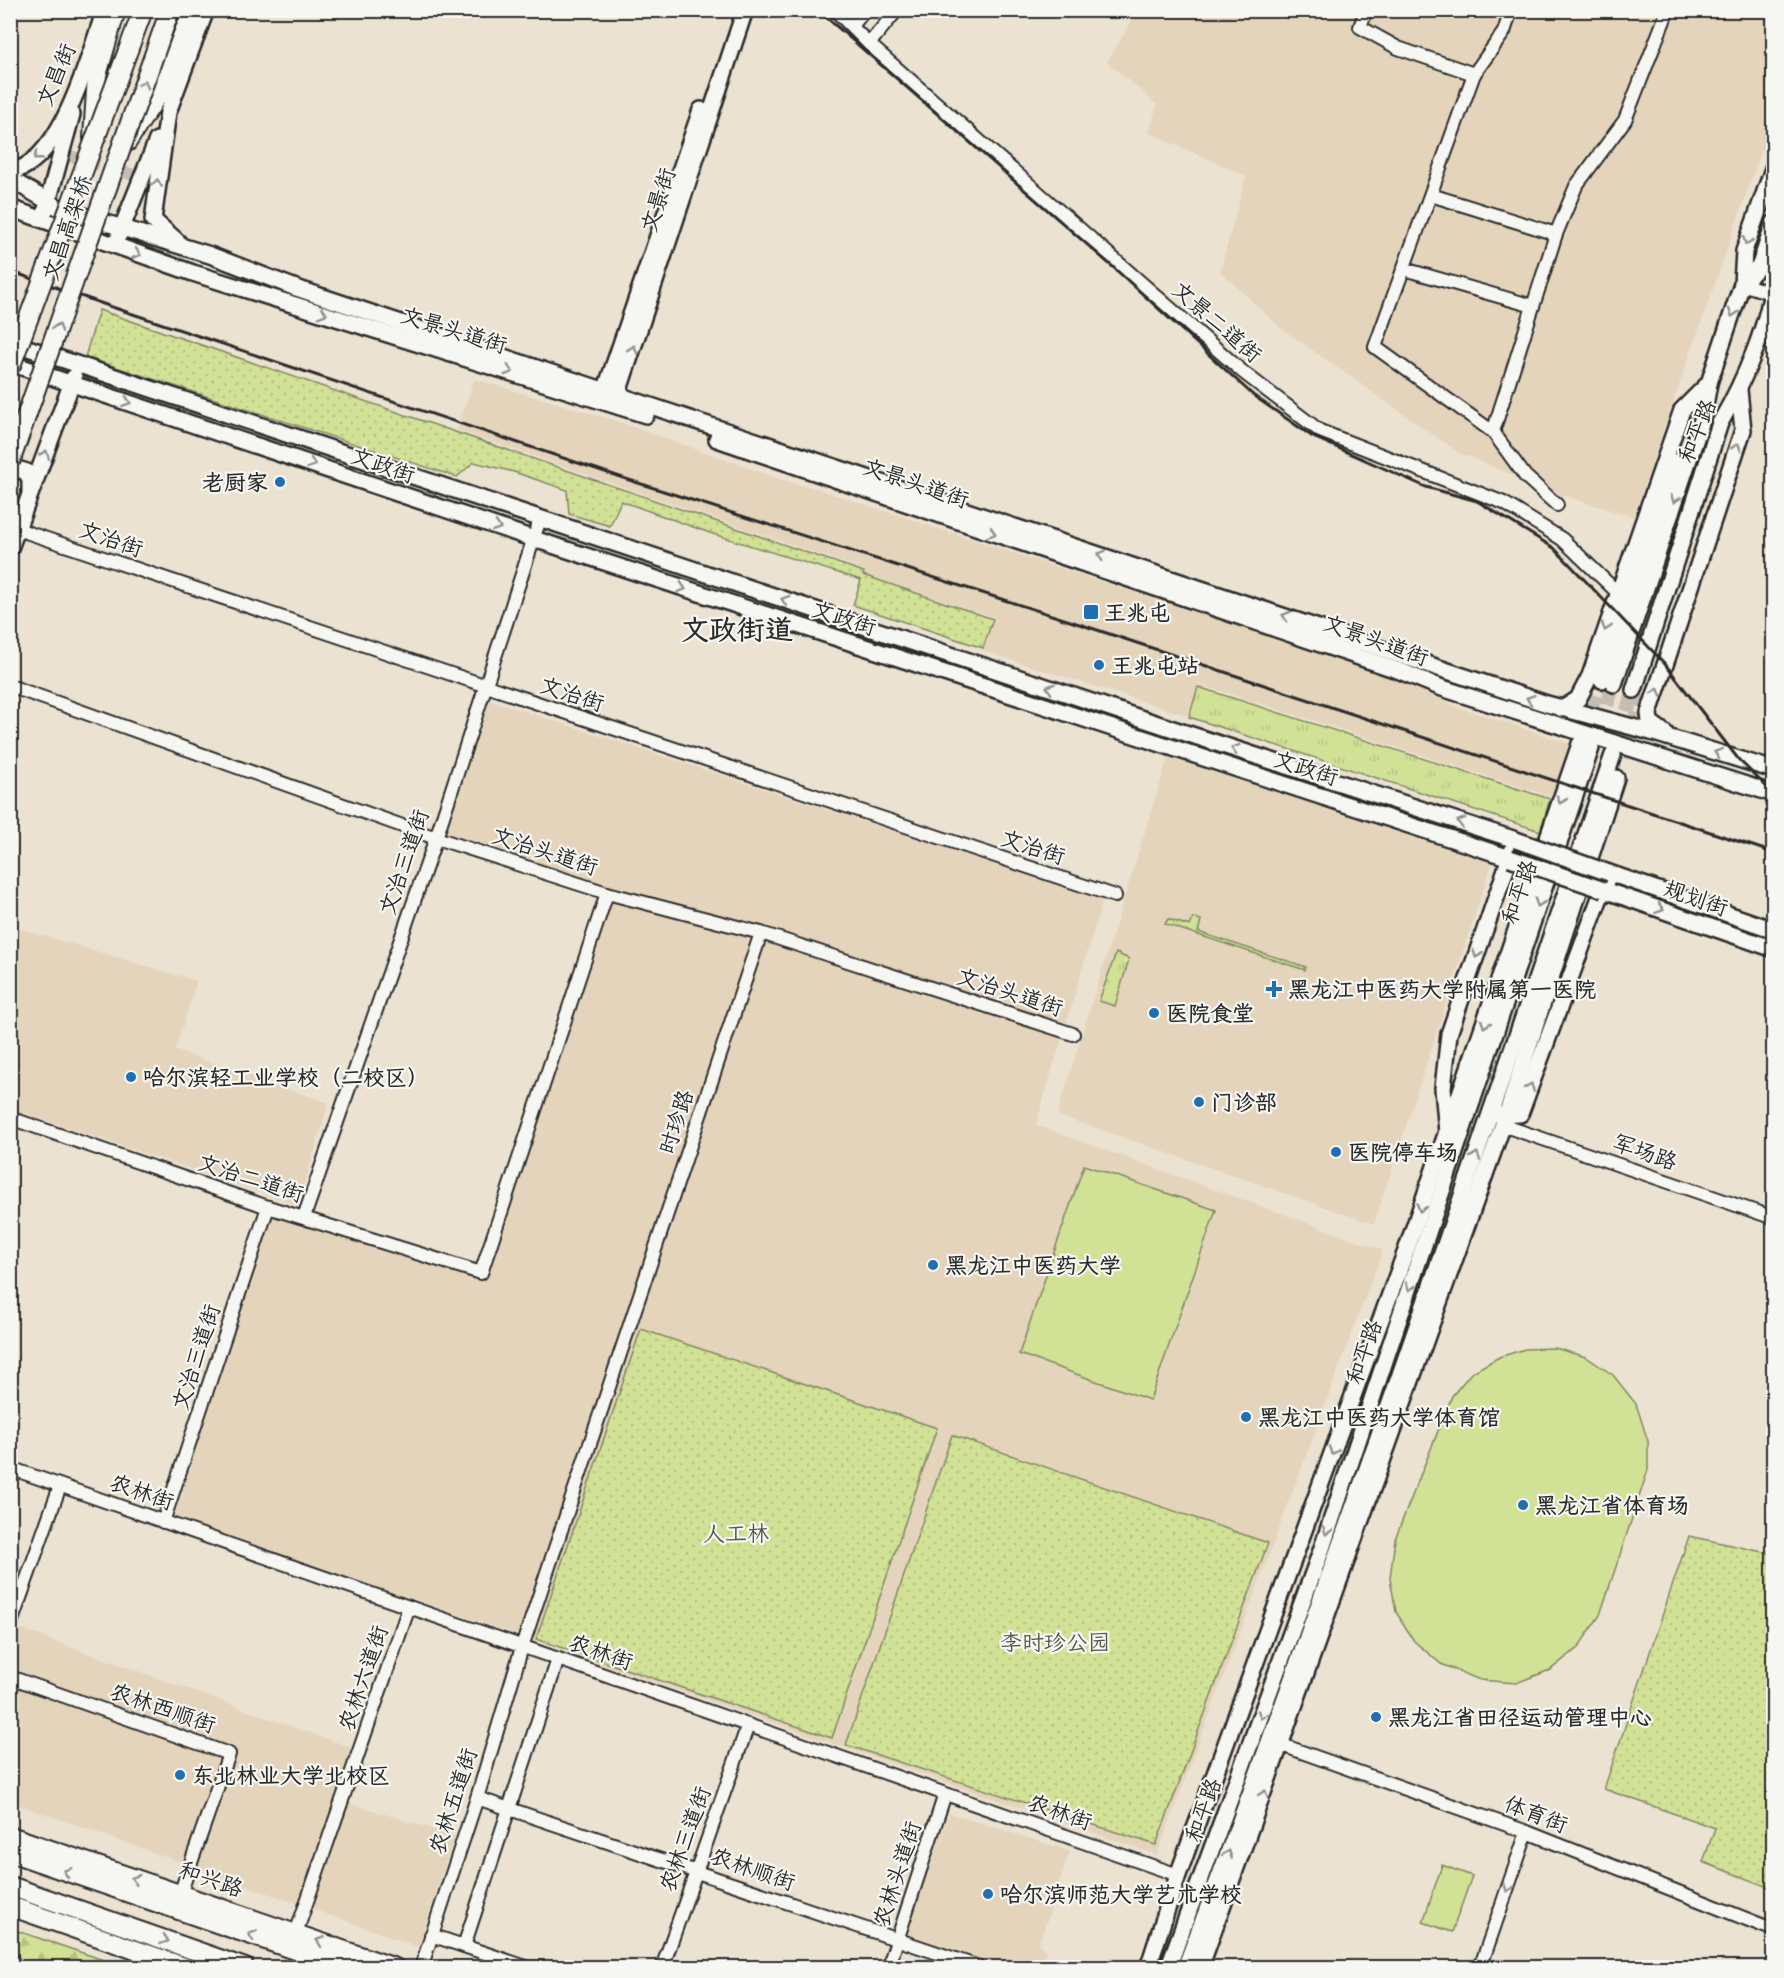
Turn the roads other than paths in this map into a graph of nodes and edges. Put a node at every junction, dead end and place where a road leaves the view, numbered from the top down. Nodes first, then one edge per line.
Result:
1 (105, 10) edge
2 (116, 10) edge
3 (143, 10) edge
4 (170, 10) edge
5 (193, 10) edge
6 (206, 10) edge
7 (734, 10) edge
8 (745, 10) edge
9 (836, 10) edge
10 (865, 10) edge
11 (897, 10) edge
12 (1366, 10) edge
13 (1510, 10) edge
14 (1668, 10) edge
15 (852, 26) junction
16 (869, 44) junction
17 (1474, 74) junction
18 (79, 87) junction
19 (168, 112) junction
20 (92, 147) junction
21 (118, 157) junction
22 (1773, 166) edge
23 (10, 172) edge
24 (10, 178) edge
25 (1431, 195) junction
26 (10, 201) edge
27 (48, 201) junction
28 (10, 208) edge
29 (43, 218) junction
30 (1773, 223) edge
31 (122, 227) junction
32 (1556, 234) junction
33 (115, 246) junction
34 (185, 247) junction
35 (1404, 268) junction
36 (1773, 275) edge
37 (1742, 284) junction
38 (1773, 293) edge
39 (1533, 306) junction
40 (10, 342) edge
41 (10, 363) edge
42 (78, 367) junction
43 (10, 368) edge
44 (1709, 383) junction
45 (72, 384) junction
46 (1739, 390) junction
47 (610, 397) junction
48 (1493, 432) junction
49 (10, 462) edge
50 (10, 467) edge
51 (30, 495) junction
52 (1557, 506) dead end
53 (540, 519) junction
54 (17, 529) junction
55 (534, 539) junction
56 (10, 548) edge
57 (1618, 593) junction
58 (1608, 682) tunnel mouth
59 (10, 686) edge
60 (484, 687) junction
61 (1639, 692) tunnel mouth
62 (1562, 709) junction
63 (1672, 738) junction
64 (1617, 757) tunnel mouth
65 (1773, 770) edge
66 (1773, 794) edge
67 (436, 838) junction
68 (1516, 840) junction
69 (1510, 858) junction
70 (1609, 873) junction
71 (1604, 890) junction
72 (607, 893) junction
73 (1115, 896) dead end
74 (1773, 930) edge
75 (760, 933) junction
76 (1773, 949) edge
77 (1073, 1034) dead end
78 (1472, 1103) junction
79 (10, 1118) edge
80 (1499, 1119) junction
81 (1447, 1134) junction
82 (1450, 1166) junction
83 (268, 1207) junction
84 (304, 1217) junction
85 (1773, 1218) edge
86 (10, 1468) edge
87 (60, 1486) junction
88 (163, 1522) junction
89 (409, 1607) junction
90 (10, 1626) edge
91 (522, 1647) junction
92 (558, 1659) junction
93 (10, 1677) edge
94 (748, 1725) junction
95 (1282, 1745) junction
96 (945, 1794) junction
97 (477, 1798) junction
98 (509, 1809) junction
99 (1527, 1832) junction
100 (10, 1836) edge
101 (10, 1852) edge
102 (696, 1872) junction
103 (1178, 1875) junction
104 (10, 1886) edge
105 (180, 1894) junction
106 (10, 1906) edge
107 (1773, 1930) edge
108 (296, 1933) junction
109 (431, 1935) junction
110 (898, 1939) junction
111 (464, 1946) junction
112 (186, 1968) edge
113 (245, 1968) edge
114 (346, 1968) edge
115 (395, 1968) edge
116 (421, 1968) edge
117 (529, 1968) edge
118 (662, 1968) edge
119 (888, 1968) edge
120 (982, 1968) edge
121 (1148, 1968) edge
122 (1168, 1968) edge
123 (1185, 1968) edge
124 (1200, 1968) edge
125 (1480, 1968) edge

1 - 18 main road, 文昌街
2 - 20 highway, bridge
3 - 20 highway, 文昌高架桥, bridge
21 -> 4 highway, 文昌高架桥, bridge
5 - 21 highway, bridge
6 - 19 main road
7 - 47 main road, 文景街
47 -> 8 main road, 文景街
9 - 15 street, 文景二道街
10 - 15 street
11 - 16 street
12 - 17 street
13 - 17 street
14 - 32 street
15 - 16 street, 文景二道街
16 - 57 street, 文景二道街
17 - 25 street
18 -> 23 main road, 文昌街
18 - 27 main road
19 - 31 main road
34 -> 19 main road
20 - 43 highway, 文昌高架桥, bridge
49 -> 21 highway, 文昌高架桥, bridge
22 -> 37 main road, 和平路
24 - 27 main road, 文景头道街
25 - 32 street
25 - 35 street
26 - 29 main road, 文景头道街
27 - 29 main road
27 - 31 main road, 文景头道街
28 - 29 main road, 文景头道街
29 - 31 main road, 文景头道街
29 - 33 main road, 文景头道街
30 - 37 main road, 和平路
31 - 33 main road
31 - 34 main road, 文景头道街
32 - 39 street
33 -> 47 main road, 文景头道街
34 - 47 main road, 文景头道街
35 - 39 street
35 - 48 street
36 - 38 main road, 和平路
37 - 38 street
37 -> 44 main road, 和平路
38 - 46 main road, 和平路
39 - 48 street
40 - 42 main road, 文政街
41 - 45 main road, 文政街
42 - 45 main road
42 - 53 main road, 文政街
44 - 57 main road
44 -> 58 main road
51 -> 45 main road
45 -> 55 main road, 文政街
46 - 61 main road, 和平路
63 -> 46 main road
62 -> 47 main road, 文景头道街
47 -> 66 main road, 文景头道街
48 - 52 street
50 - 51 main road
51 - 54 main road
53 - 55 street, 文治三道街
68 -> 53 main road, 文政街
54 - 56 main road
54 - 60 street, 文治街
55 - 60 street, 文治三道街
55 -> 69 main road, 文政街
57 -> 62 main road
59 - 67 street, 文治头道街
60 - 67 street, 文治三道街
60 - 73 street, 文治街
62 - 63 main road, 文景头道街
65 -> 63 main road, 文景头道街
64 - 80 main road, 和平路
67 - 72 street, 文治头道街
67 - 84 street, 文治三道街
68 - 69 main road
68 - 70 main road, 文政街, bridge
69 - 71 main road, 文政街, bridge
69 -> 81 main road
70 - 71 main road
70 - 74 main road, 规划街
71 -> 76 main road, 规划街
80 -> 71 main road
72 - 75 street, 文治头道街
72 - 84 street, 文治二道街
75 - 77 street, 文治头道街
75 - 91 street, 时珍路
78 - 81 main road
78 - 81 main road, 和平路
78 - 82 main road, 和平路
79 - 83 street, 文治二道街
80 - 85 street, 军场路
80 - 95 main road
123 -> 80 main road, 和平路
81 - 82 main road
81 -> 103 main road
82 -> 122 main road, 和平路
83 - 84 street, 文治二道街
83 - 88 street, 文治三道街
86 - 87 street, 农林街
87 - 88 street, 农林街
87 - 90 street
88 - 89 street, 农林街
89 - 91 street, 农林街
89 - 108 street, 农林六道街
91 - 92 street, 农林街
91 - 97 street, 农林五道街
92 - 94 street, 农林街
92 - 98 street
93 - 105 street, 农林西顺街
94 - 96 street, 农林街
94 - 102 street, 农林三道街
95 - 99 street, 体育街
124 -> 95 main road
96 - 103 street, 农林街
96 - 110 street, 农林头道街
97 - 98 street, 农林顺街
97 - 109 street, 农林五道街
98 - 102 street, 农林顺街
98 - 111 street
99 - 107 street, 体育街
99 -> 125 street
105 -> 100 highway, 和兴路
114 -> 101 highway, 和兴路
102 - 110 street, 农林顺街
102 - 118 street, 农林三道街
103 - 121 main road
104 -> 113 highway
105 - 108 highway, 和兴路
106 - 112 highway
115 -> 108 highway, 和兴路
109 - 111 street
109 - 116 street, 农林五道街
110 - 119 street, 农林头道街
110 - 120 street, 农林顺街
111 - 117 street

